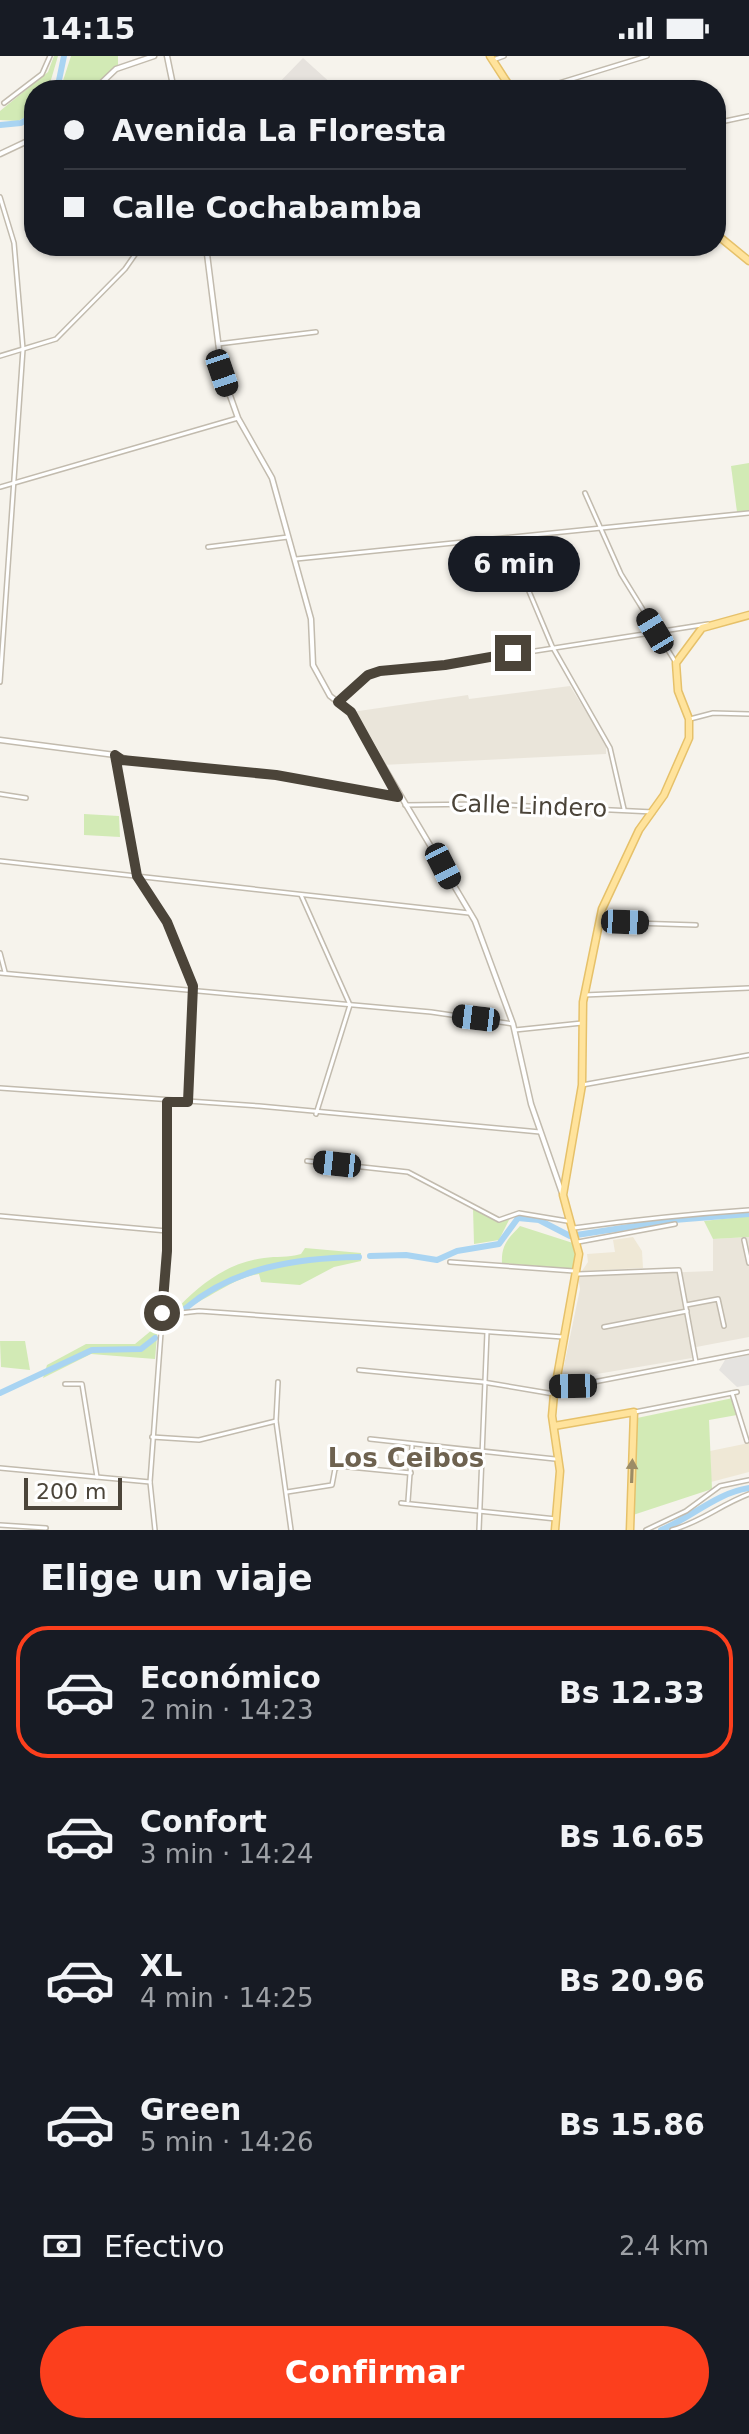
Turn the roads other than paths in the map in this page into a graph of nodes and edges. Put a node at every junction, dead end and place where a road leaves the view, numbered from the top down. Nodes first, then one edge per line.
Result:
1 (50, 56) edge
2 (154, 56) edge
3 (167, 56) edge
4 (647, 56) edge
5 (496, 57) edge
6 (34, 80) edge
7 (104, 80) edge
8 (172, 80) edge
9 (509, 80) edge
10 (569, 80) edge
11 (24, 88) edge
12 (4, 103) dead end
13 (749, 116) edge
14 (726, 121) edge
15 (24, 143) edge
16 (0, 154) edge
17 (0, 197) edge
18 (726, 240) edge
19 (134, 256) edge
20 (207, 256) edge
21 (749, 258) edge
22 (316, 332) dead end
23 (218, 344) junction
24 (23, 349) junction
25 (0, 356) edge
26 (238, 418) junction
27 (12, 484) junction
28 (0, 487) edge
29 (585, 493) dead end
30 (749, 513) edge
31 (597, 528) junction
32 (288, 537) junction
33 (507, 539) junction
34 (208, 547) dead end
35 (294, 559) junction
36 (749, 615) edge
37 (708, 624) junction
38 (655, 631) junction
39 (552, 646) junction
40 (676, 663) junction
41 (0, 682) edge
42 (338, 702) junction
43 (749, 714) edge
44 (689, 719) junction
45 (0, 740) edge
46 (115, 755) junction
47 (0, 794) edge
48 (398, 797) junction
49 (26, 798) dead end
50 (405, 805) junction
51 (624, 809) junction
52 (654, 812) junction
53 (0, 861) edge
54 (137, 876) junction
55 (301, 895) junction
56 (469, 913) junction
57 (598, 921) junction
58 (696, 925) dead end
59 (0, 953) edge
60 (3, 973) edge
61 (749, 988) edge
62 (194, 991) junction
63 (584, 995) junction
64 (350, 1005) junction
65 (582, 1023) junction
66 (513, 1024) junction
67 (515, 1030) junction
68 (749, 1055) edge
69 (582, 1085) junction
70 (0, 1088) edge
71 (167, 1102) junction
72 (188, 1102) junction
73 (316, 1114) junction
74 (540, 1132) junction
75 (307, 1161) dead end
76 (566, 1175) junction
77 (557, 1177) junction
78 (563, 1195) junction
79 (749, 1210) edge
80 (0, 1216) edge
81 (571, 1220) junction
82 (675, 1224) dead end
83 (167, 1231) junction
84 (577, 1236) junction
85 (744, 1240) dead end
86 (450, 1262) dead end
87 (749, 1263) edge
88 (578, 1273) junction
89 (686, 1305) junction
90 (687, 1311) junction
91 (162, 1315) junction
92 (724, 1326) dead end
93 (604, 1327) dead end
94 (487, 1332) junction
95 (563, 1337) junction
96 (749, 1352) edge
97 (696, 1362) junction
98 (359, 1370) dead end
99 (278, 1382) dead end
100 (483, 1382) junction
101 (65, 1384) dead end
102 (555, 1390) junction
103 (634, 1412) junction
104 (749, 1414) edge
105 (741, 1415) junction
106 (276, 1421) junction
107 (554, 1426) junction
108 (152, 1437) junction
109 (370, 1439) dead end
110 (747, 1441) edge
111 (412, 1446) junction
112 (482, 1452) junction
113 (396, 1457) dead end
114 (559, 1459) junction
115 (0, 1468) edge
116 (395, 1471) junction
117 (411, 1473) junction
118 (97, 1477) junction
119 (749, 1480) edge
120 (150, 1482) junction
121 (287, 1492) junction
122 (749, 1494) edge
123 (401, 1503) dead end
124 (408, 1503) junction
125 (479, 1512) junction
126 (556, 1519) junction
127 (695, 1524) junction
128 (0, 1525) edge
129 (46, 1528) edge
130 (155, 1530) edge
131 (291, 1530) edge
132 (479, 1530) edge
133 (555, 1530) edge
134 (630, 1530) edge
135 (646, 1530) edge
136 (672, 1530) edge
137 (696, 1530) edge

1 - 6 street
2 - 7 street
3 - 8 street
4 - 10 street
5 - 9 main road
11 - 12 street
13 - 14 street
15 - 16 street
17 - 24 street
18 - 21 main road
19 - 24 street
20 - 23 street
22 - 23 street
23 - 26 street
24 - 25 street
24 - 27 street
26 - 27 street
26 - 32 street
27 - 28 street
27 - 41 street
29 - 31 street
30 - 31 street
31 - 33 street
31 - 38 street
32 - 34 street
32 - 35 street
33 - 35 street
33 - 39 street
35 - 42 street
36 - 37 main road
37 - 38 street
37 - 40 main road
38 - 39 street
38 - 40 street
39 - 42 street
39 - 51 street
40 - 44 main road
42 - 48 street
43 - 44 street
44 - 52 main road
45 - 46 street
46 - 48 street
46 - 54 street
47 - 49 street
48 - 50 street
50 - 51 street, Calle Lindero
50 - 56 street
51 - 52 street, Calle Lindero
52 - 57 main road
53 - 54 street
54 - 55 street
54 - 62 street
55 - 56 street
55 - 64 street
56 - 66 street
57 - 58 street
57 - 63 main road
59 - 60 street
60 - 62 street
61 - 63 street
62 - 64 street
62 - 72 street
63 - 65 main road
64 - 66 street
64 - 73 street
65 - 67 street
65 - 69 main road
66 - 67 street
67 - 74 street
68 - 69 street
69 - 76 main road
70 - 71 street
71 - 72 street
71 - 83 street
72 - 73 street
73 - 74 street
74 - 77 street
75 - 81 street
76 - 77 main road
76 - 78 main road
77 - 78 street
78 - 81 main road
79 - 84 street
80 - 83 street
81 - 84 main road
82 - 84 street
83 - 91 street
84 - 88 main road
85 - 87 street
86 - 88 street
88 - 89 street
88 - 95 main road
89 - 90 street
89 - 92 street
90 - 93 street
90 - 97 street
91 - 94 street
91 - 108 street
94 - 95 street
94 - 100 street
95 - 102 main road
96 - 97 street
97 - 102 street
98 - 100 street
99 - 106 street
100 - 102 street
100 - 112 street
101 - 118 street
102 - 107 main road
103 - 105 street
103 - 107 main road
134 -> 103 main road
104 - 105 street
105 - 110 street
106 - 108 street
106 - 121 street
107 - 114 main road
108 - 120 street
109 - 111 street
111 - 112 street
111 - 117 street
112 - 114 street
112 - 125 street
113 - 116 street
114 - 126 main road
115 - 118 street
116 - 117 street
116 - 121 street
117 - 124 street
118 - 120 street
119 - 135 street
120 - 130 street
121 - 131 street
122 - 127 street
123 - 124 street
124 - 125 street
125 - 126 street
125 - 132 street
126 - 133 main road
127 - 136 street
127 - 137 street
128 - 129 street

